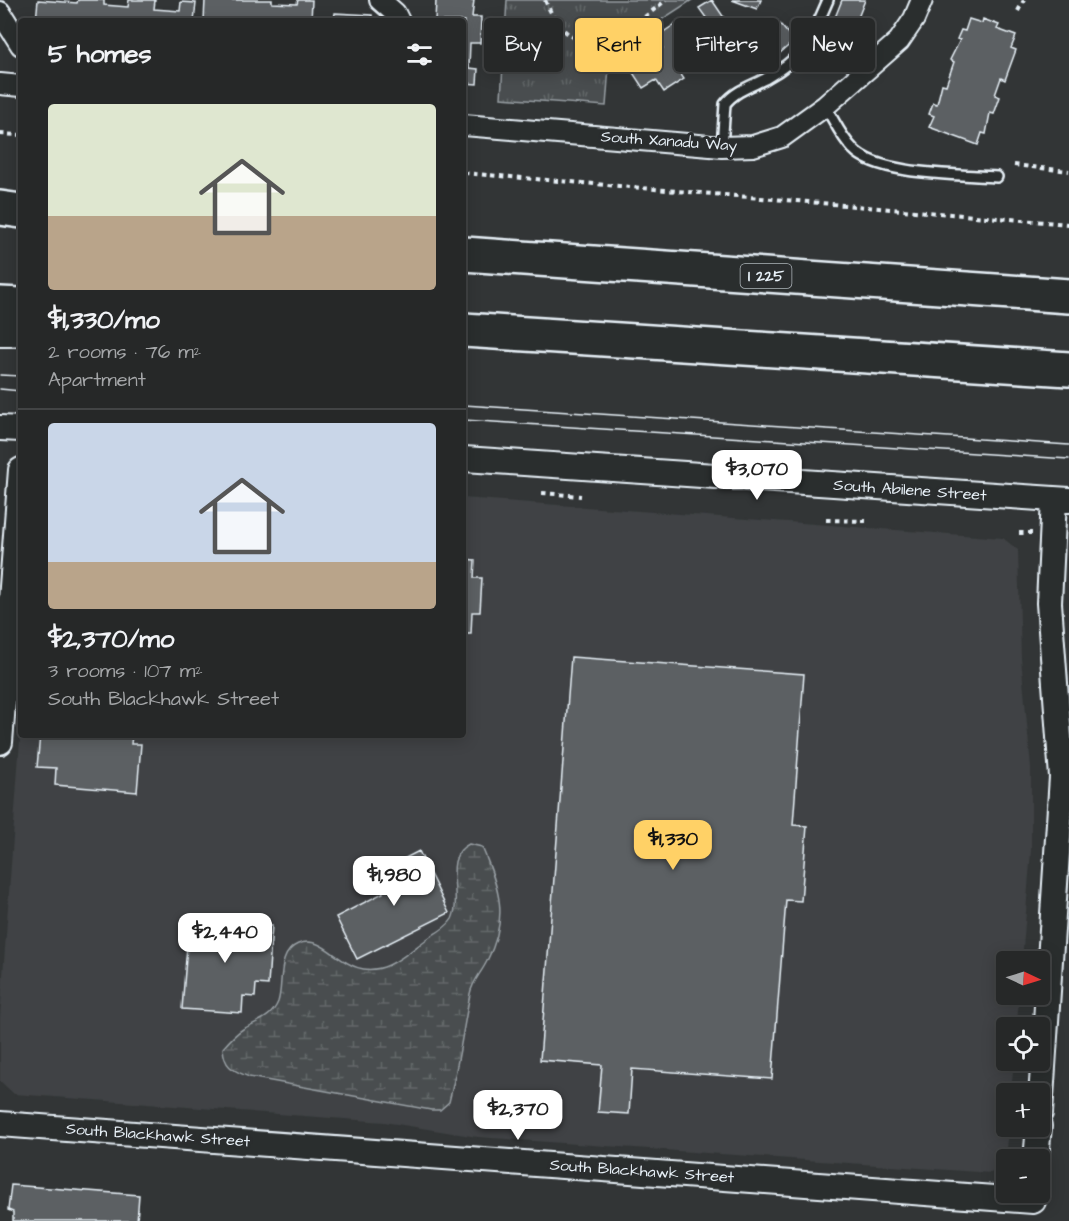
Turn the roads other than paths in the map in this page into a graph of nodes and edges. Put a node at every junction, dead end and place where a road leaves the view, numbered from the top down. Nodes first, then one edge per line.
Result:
1 (380, 0) edge
2 (828, 0) edge
3 (922, 0) edge
4 (0, 12) edge
5 (398, 18) edge
6 (18, 40) edge
7 (0, 84) edge
8 (18, 86) edge
9 (825, 106) junction
10 (466, 125) edge
11 (722, 147) junction
12 (997, 177) dead end
13 (0, 208) edge
14 (18, 211) edge
15 (0, 220) edge
16 (18, 221) edge
17 (466, 254) edge
18 (1069, 296) edge
19 (0, 304) edge
20 (18, 305) edge
21 (0, 329) edge
22 (18, 329) edge
23 (466, 330) edge
24 (1069, 369) edge
25 (0, 428) edge
26 (18, 429) edge
27 (466, 459) edge
28 (1062, 500) edge
29 (18, 509) edge
30 (0, 742) edge
31 (1065, 823) edge
32 (1043, 1083) edge
33 (0, 1124) edge
34 (1033, 1205) edge

1 - 5 street
2 - 11 lane
3 - 9 street, South Xanadu Way
4 - 6 street
7 - 8 street
9 - 11 street, South Xanadu Way
9 - 12 lane
10 - 11 street, South Xanadu Way
13 - 14 highway
15 - 16 highway
17 - 18 highway, I 225
19 - 20 highway
21 - 22 highway
23 - 24 highway
25 - 26 street
27 - 28 street, South Abilene Street
28 - 31 street
29 - 30 street
31 - 32 street
33 - 34 street, South Blackhawk Street

